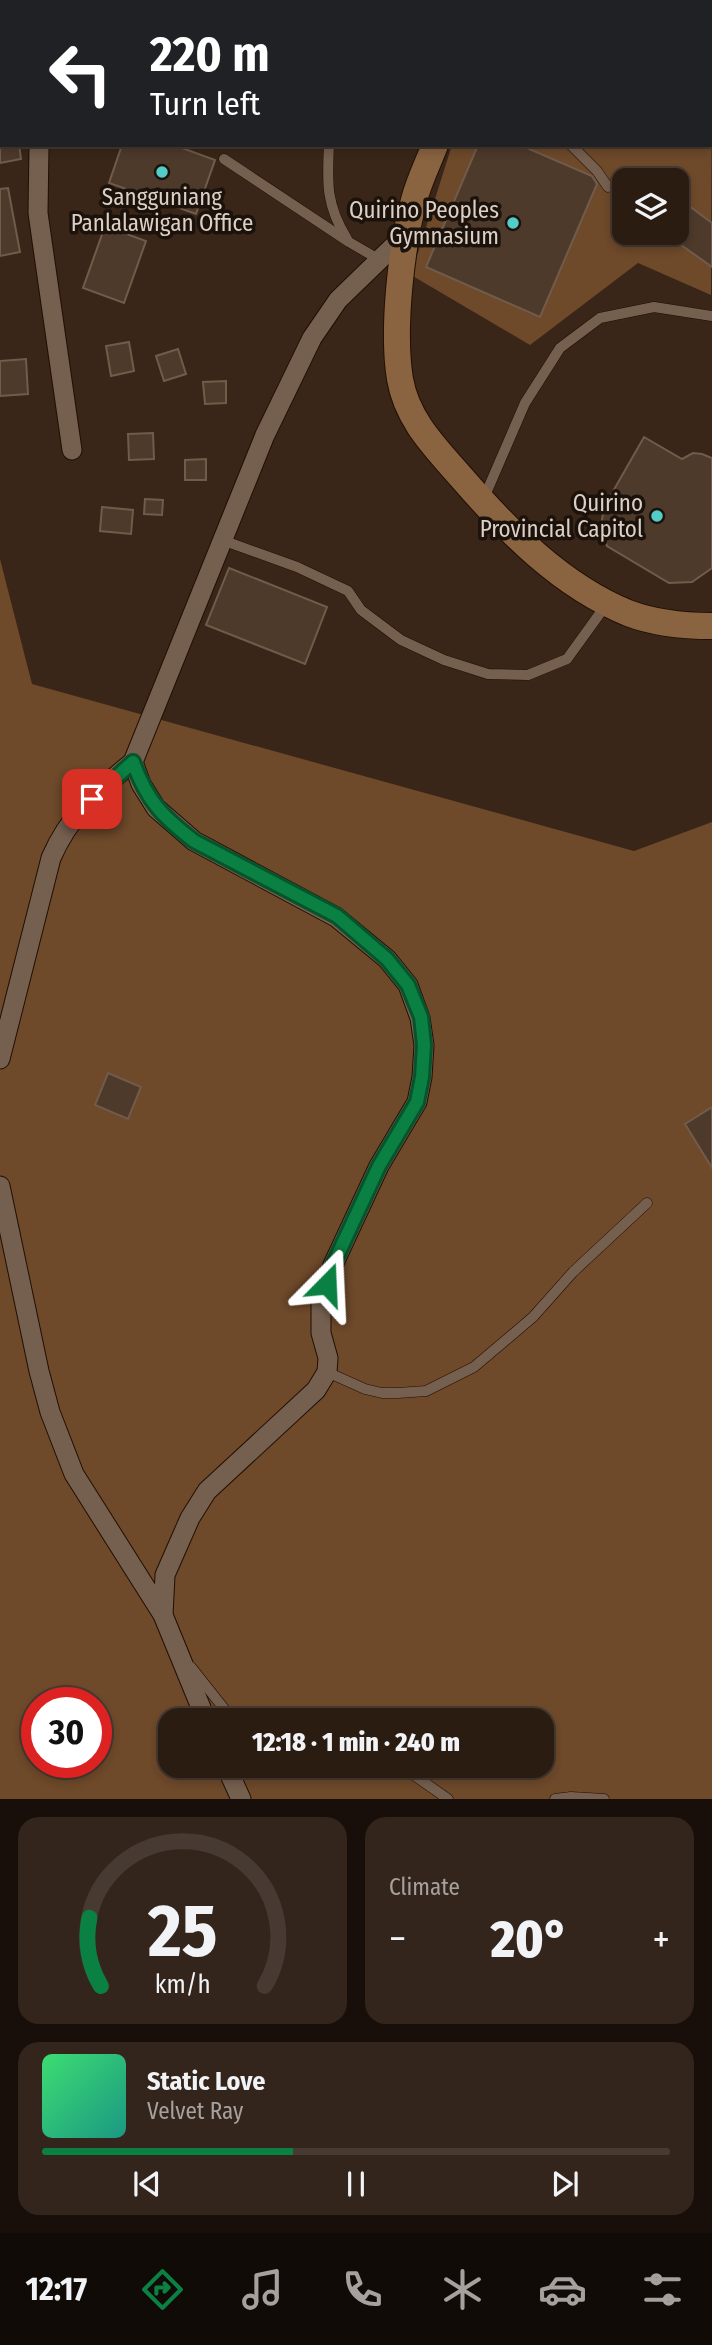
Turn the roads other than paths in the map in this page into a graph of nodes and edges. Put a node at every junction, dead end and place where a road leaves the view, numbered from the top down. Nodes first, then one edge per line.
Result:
1 (39, 147) edge
2 (329, 147) edge
3 (434, 147) edge
4 (573, 147) edge
5 (224, 159) dead end
6 (608, 187) dead end
7 (405, 235) junction
8 (349, 242) junction
9 (380, 260) junction
10 (712, 316) edge
11 (72, 450) dead end
12 (482, 502) junction
13 (222, 540) junction
14 (608, 602) junction
15 (712, 626) edge
16 (133, 762) junction
17 (0, 1059) edge
18 (0, 1186) edge
19 (647, 1203) dead end
20 (327, 1372) junction
21 (163, 1615) junction
22 (177, 1650) junction
23 (201, 1708) edge
24 (223, 1708) edge
25 (231, 1778) edge
26 (418, 1778) edge
27 (241, 1799) edge
28 (448, 1799) edge
29 (555, 1799) edge
30 (604, 1799) edge

1 - 11 street
2 - 8 lane
3 - 7 street
4 - 6 lane
5 - 8 lane
7 - 9 street
7 - 12 street
8 - 9 lane
9 - 13 street
10 - 12 lane
12 - 14 street
13 - 14 lane
13 - 16 street
14 - 15 street
16 - 17 street
16 - 20 street
18 - 21 street
19 - 20 lane
20 - 21 street
21 - 22 street
22 - 23 street
22 - 24 lane
25 - 27 street
26 - 28 lane
29 - 30 lane

